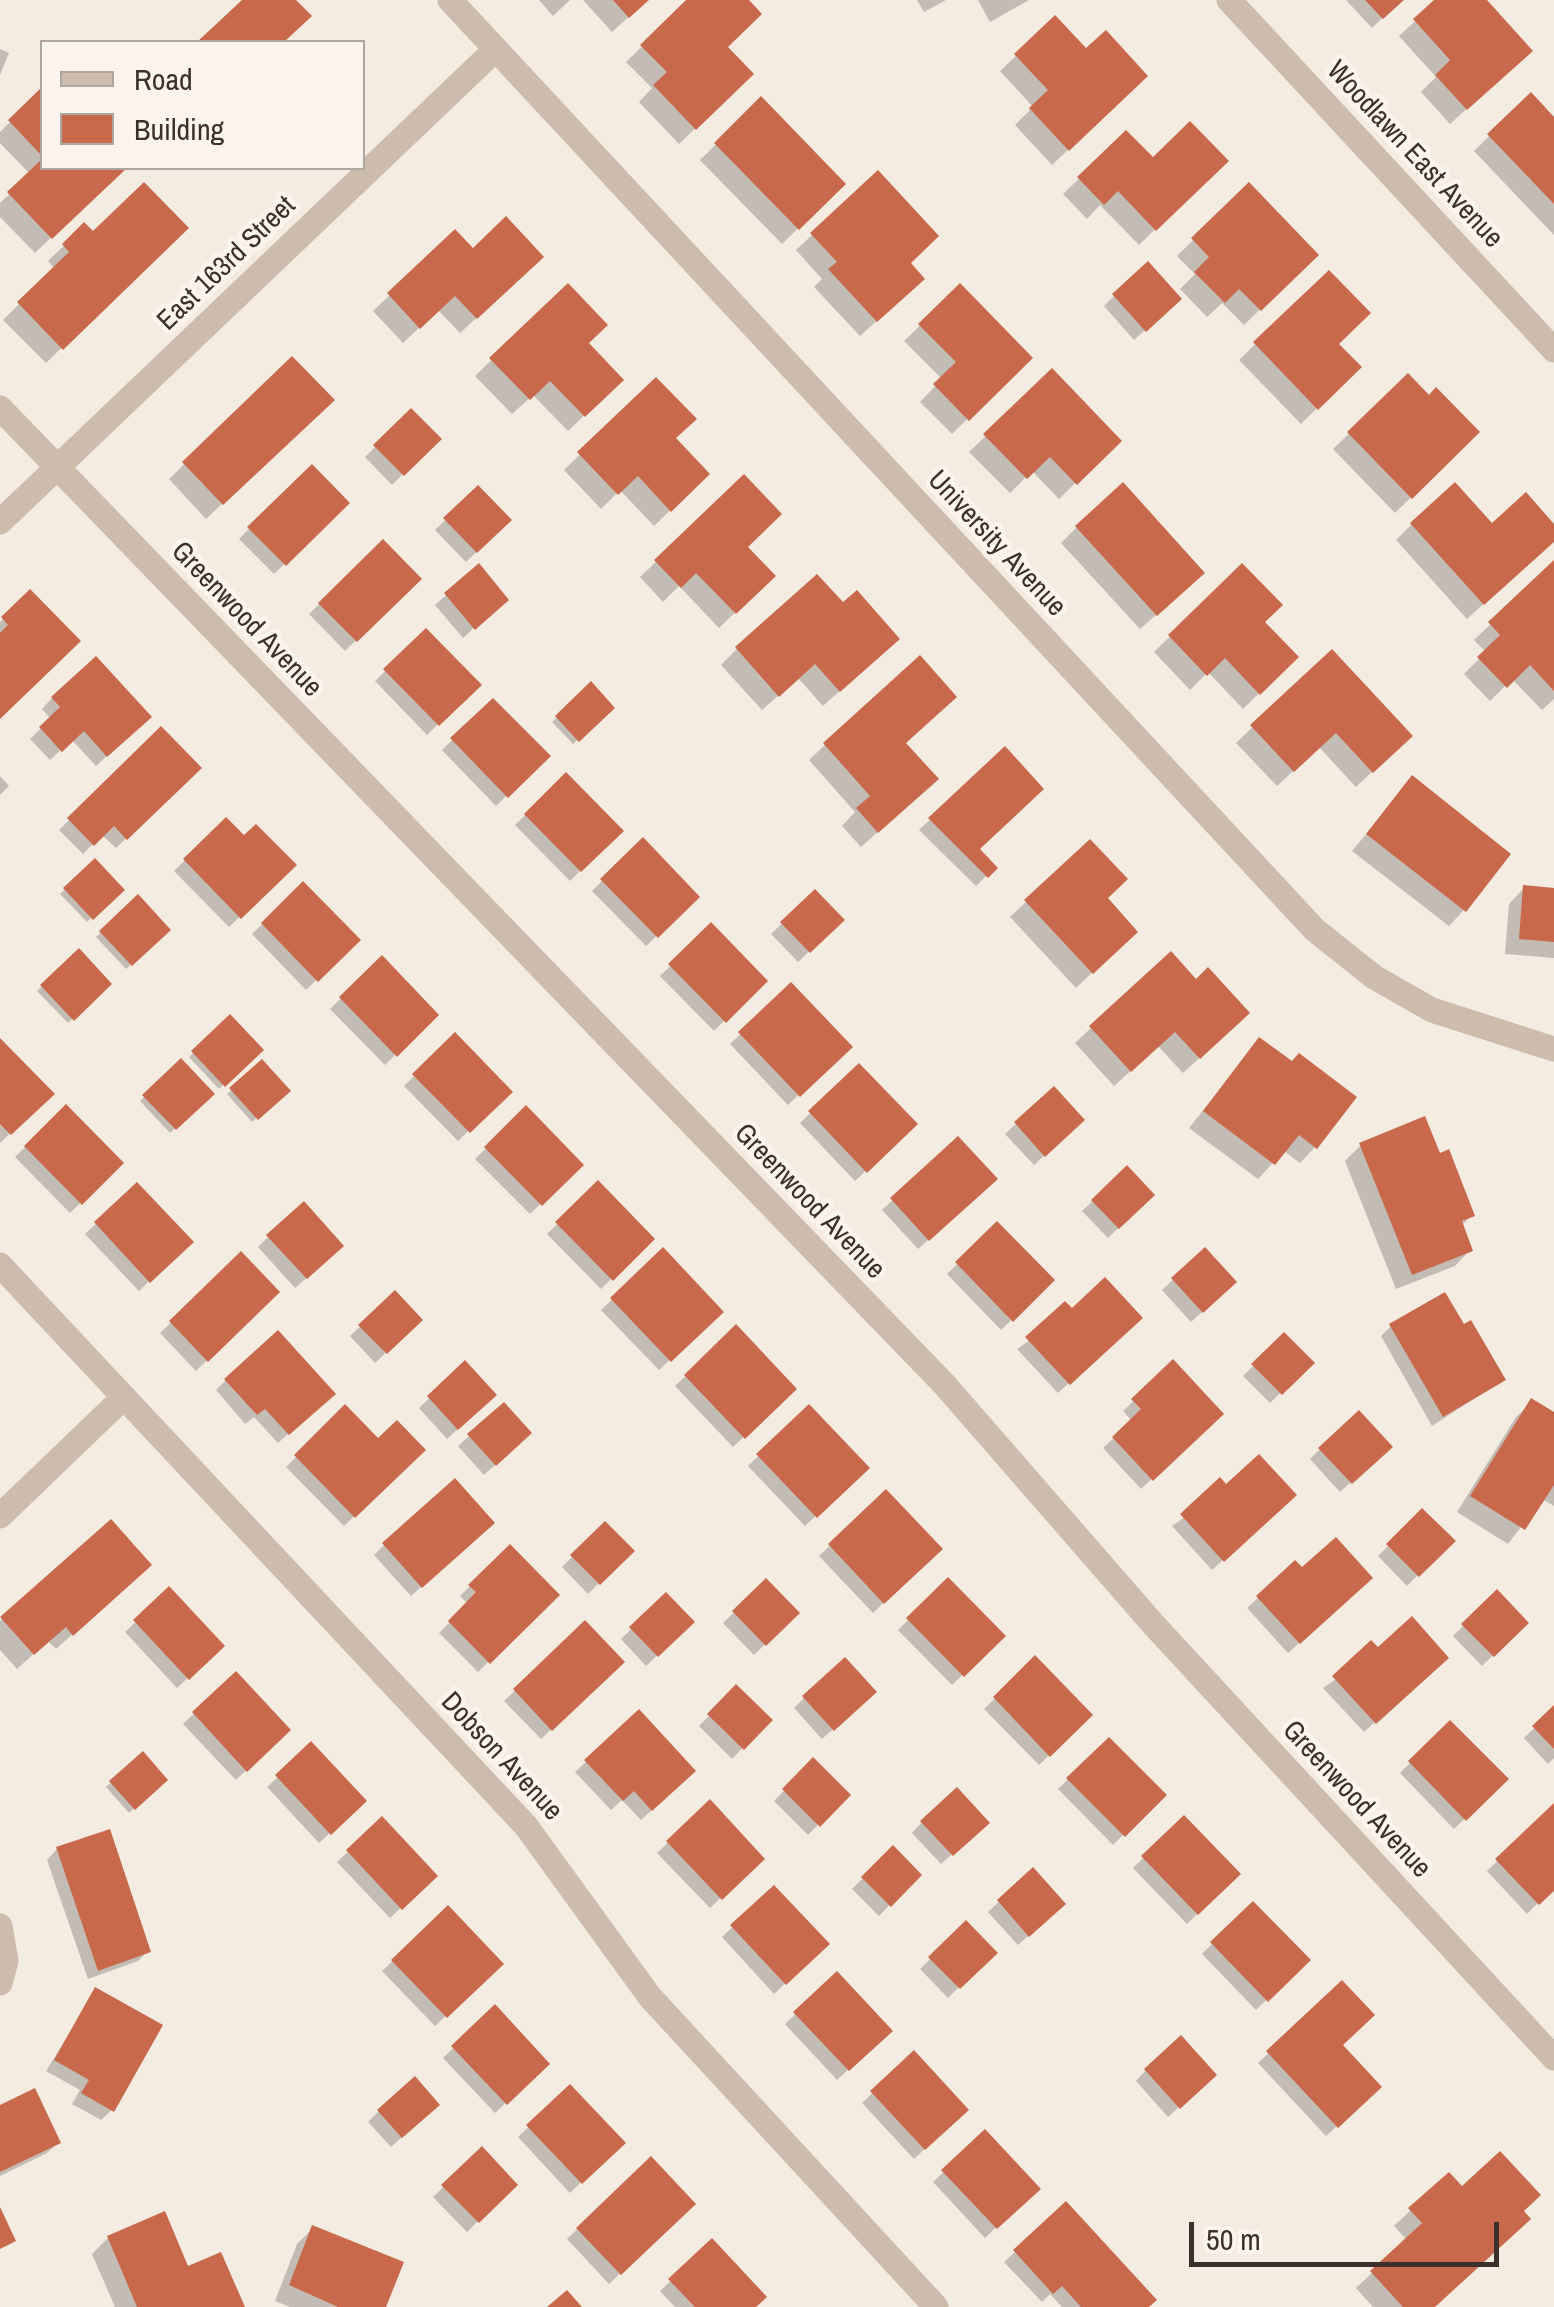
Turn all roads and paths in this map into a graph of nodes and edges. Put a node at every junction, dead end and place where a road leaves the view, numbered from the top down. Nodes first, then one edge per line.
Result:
1 (450, 0) edge
2 (1229, 0) edge
3 (494, 50) junction
4 (1554, 350) edge
5 (0, 408) edge
6 (57, 467) junction
7 (0, 522) edge
8 (1554, 1048) edge
9 (0, 1265) edge
10 (124, 1397) junction
11 (0, 1516) edge
12 (0, 1926) edge
13 (0, 1982) edge
14 (1554, 2058) edge
15 (936, 2307) edge

1 - 3 street, University Avenue
2 - 4 street, Woodlawn East Avenue
3 - 6 street, East 163rd Street
3 - 8 street, University Avenue
5 - 6 street, Greenwood Avenue
6 - 7 street, East 163rd Street
6 - 14 street, Greenwood Avenue
9 - 10 street, Dobson Avenue
10 - 11 street
10 - 15 street, Dobson Avenue
12 - 13 street

